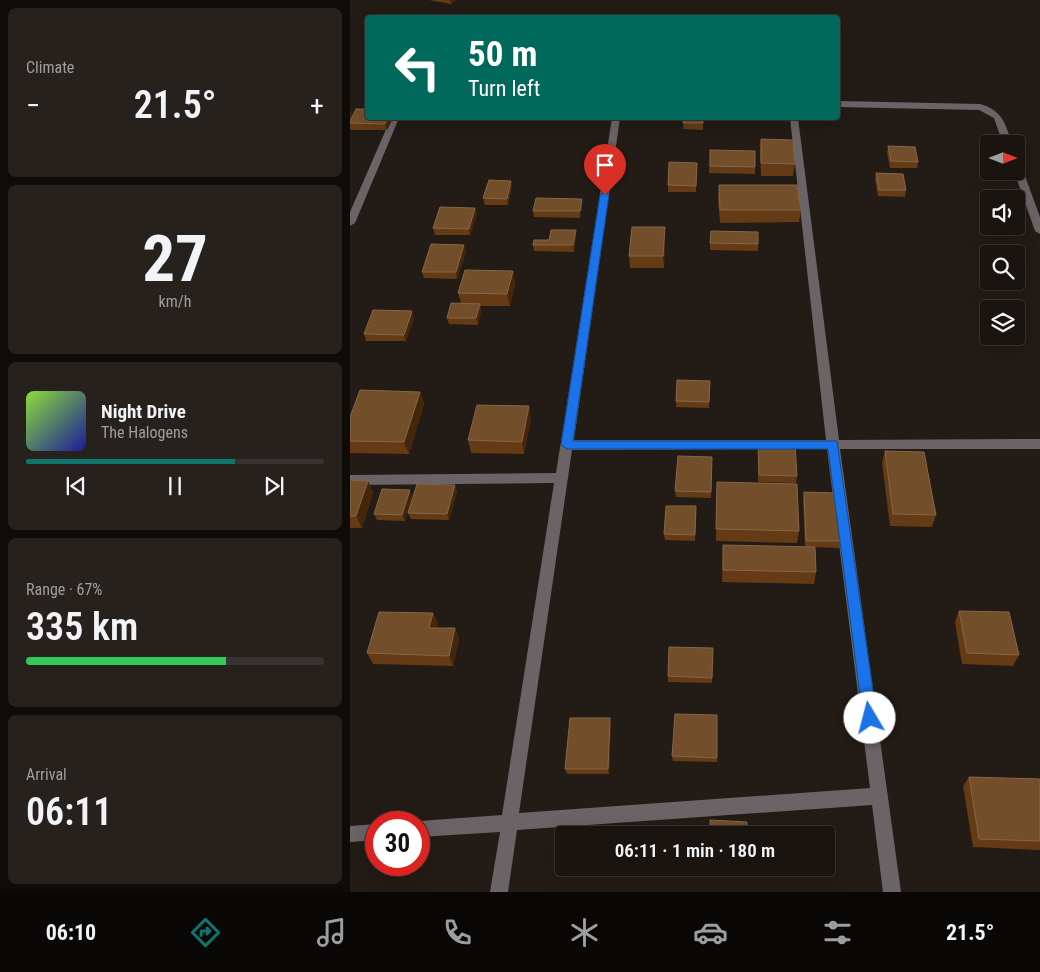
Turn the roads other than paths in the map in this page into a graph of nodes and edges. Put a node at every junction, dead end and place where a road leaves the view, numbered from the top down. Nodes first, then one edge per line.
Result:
1 (840, 104) edge
2 (394, 120) edge
3 (616, 120) edge
4 (794, 120) edge
5 (1005, 135) edge
6 (1021, 180) edge
7 (350, 223) edge
8 (1040, 231) edge
9 (833, 444) junction
10 (1040, 444) edge
11 (567, 445) junction
12 (562, 478) junction
13 (350, 480) edge
14 (880, 796) junction
15 (510, 823) junction
16 (430, 828) edge
17 (365, 833) edge
18 (350, 834) edge
19 (499, 892) edge
20 (892, 892) edge

1 - 5 street
2 - 7 street
3 - 11 street
4 - 9 street
6 - 8 street
9 - 10 street
9 - 11 street
9 - 14 street
11 - 12 street
12 - 13 street
12 - 15 street
14 - 15 street
14 - 20 street
15 - 16 street
15 - 19 street
17 - 18 street

